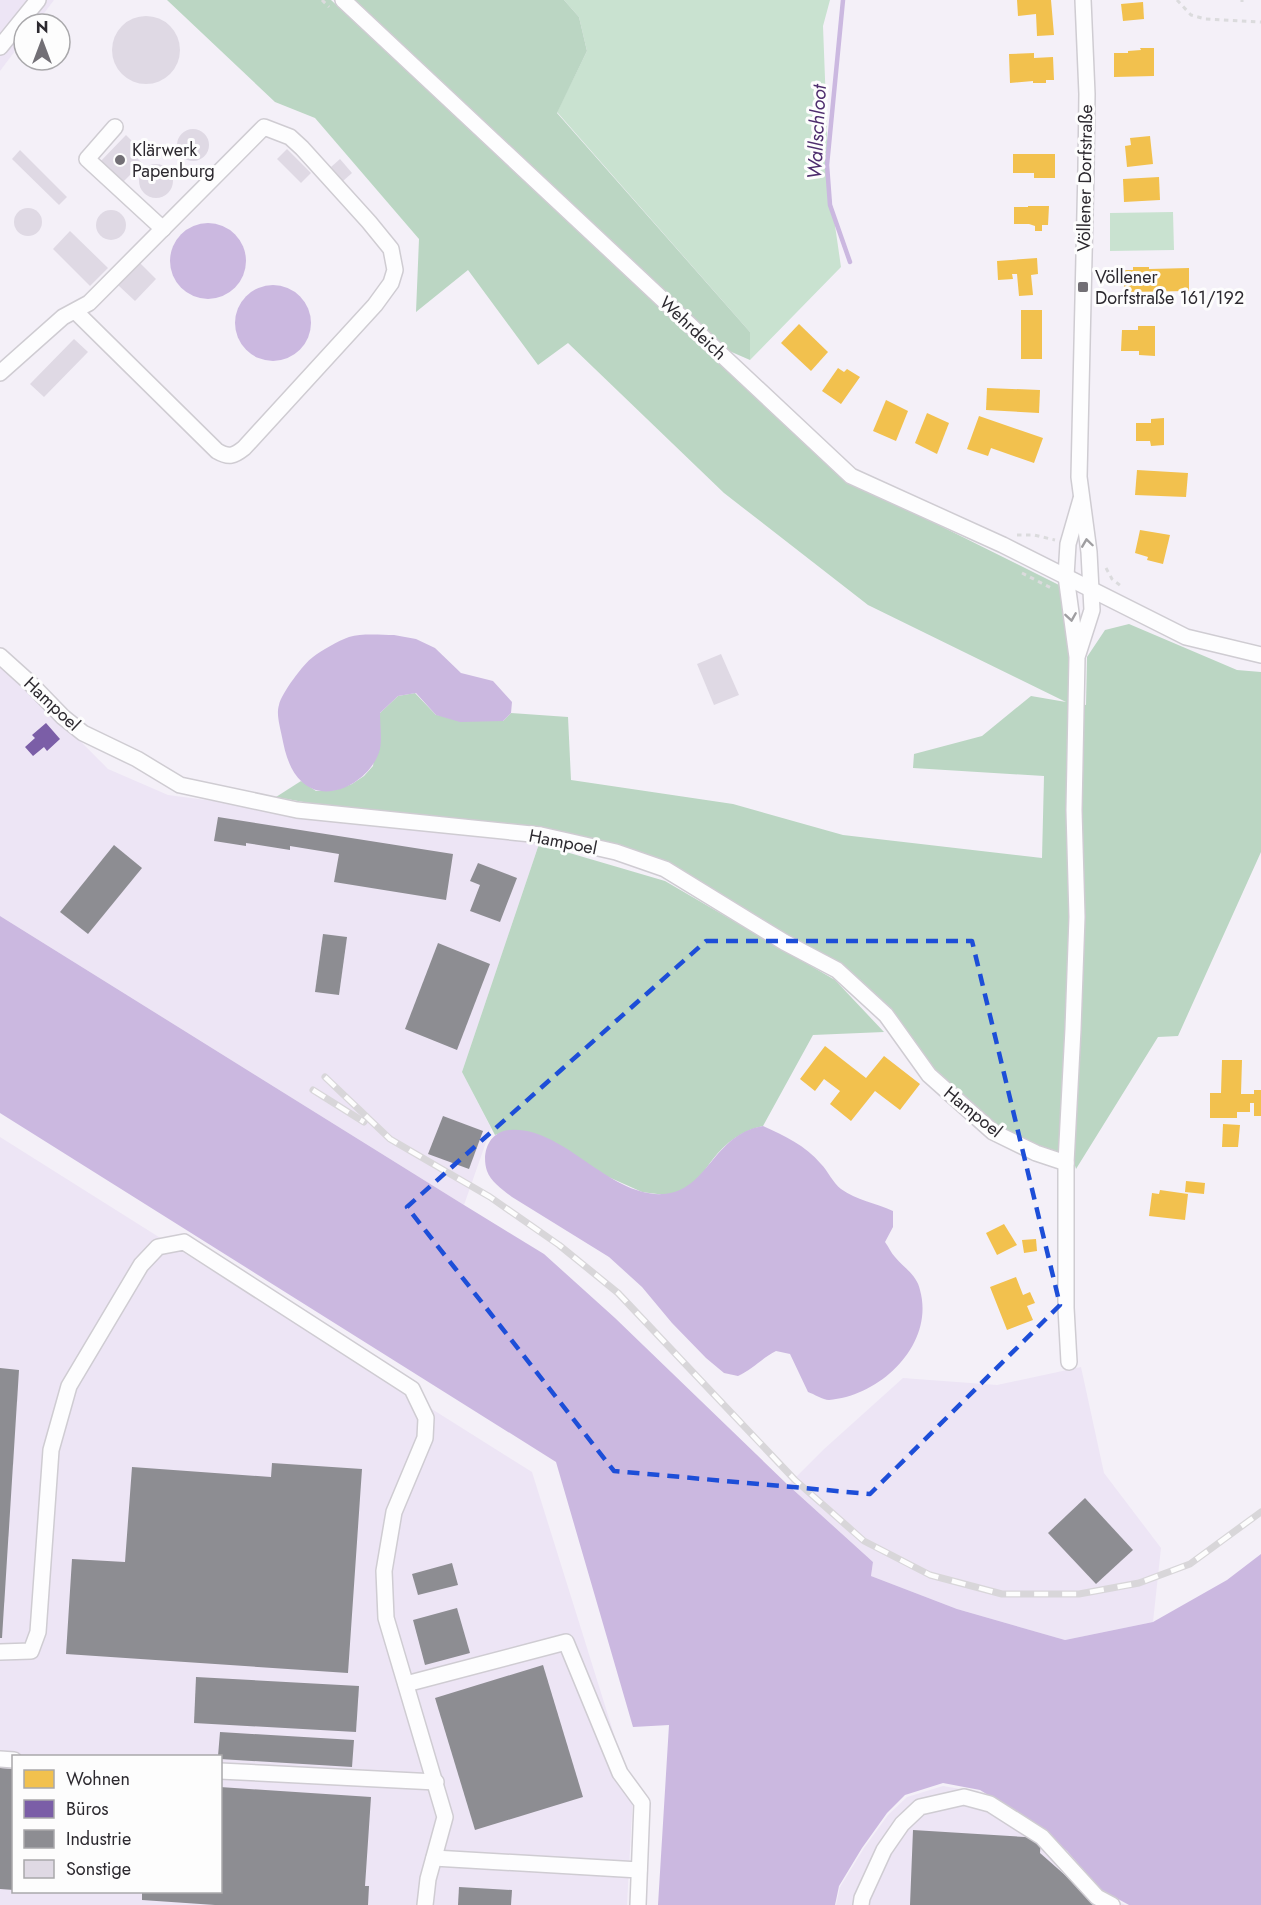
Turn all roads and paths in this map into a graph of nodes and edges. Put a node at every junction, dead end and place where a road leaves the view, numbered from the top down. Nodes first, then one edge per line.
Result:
1 (38, 0) edge
2 (343, 0) edge
3 (1083, 0) edge
4 (1177, 0) edge
5 (1261, 22) edge
6 (0, 47) edge
7 (115, 127) dead end
8 (163, 229) junction
9 (75, 311) junction
10 (0, 373) edge
11 (1081, 499) junction
12 (1068, 544) junction
13 (1003, 545) junction
14 (1089, 552) junction
15 (1016, 570) dead end
16 (1066, 576) junction
17 (1090, 588) junction
18 (1124, 588) dead end
19 (1067, 597) junction
20 (0, 656) edge
21 (1261, 656) edge
22 (1077, 657) junction
23 (1066, 1163) junction
24 (1069, 1362) dead end
25 (0, 1652) edge
26 (406, 1684) junction
27 (222, 1771) edge
28 (436, 1782) junction
29 (434, 1858) junction
30 (639, 1870) junction
31 (425, 1905) edge
32 (638, 1905) edge
33 (861, 1905) edge
34 (1112, 1905) edge

1 - 6 street
2 - 13 street, Wehrdeich
3 - 11 street, Völlener Dorfstraße
4 - 5 path
7 - 8 street
8 - 9 street
8 - 9 street
9 - 10 street
11 - 12 street, Völlener Dorfstraße
14 -> 11 street, Völlener Dorfstraße
12 - 13 path
12 - 16 street, Völlener Dorfstraße
13 - 16 street, Wehrdeich
14 - 17 street, Völlener Dorfstraße
14 - 18 path
15 - 19 path
16 - 17 street, Wehrdeich
16 - 19 street
17 - 21 street, Wehrdeich
17 - 22 street
19 -> 22 street
20 - 23 street, Hampoel
22 - 23 street
23 - 24 street
25 - 26 street
26 - 28 street
26 - 30 street
27 - 28 street
28 - 29 street
29 - 30 street
29 - 31 street
30 - 32 street
33 - 34 street

